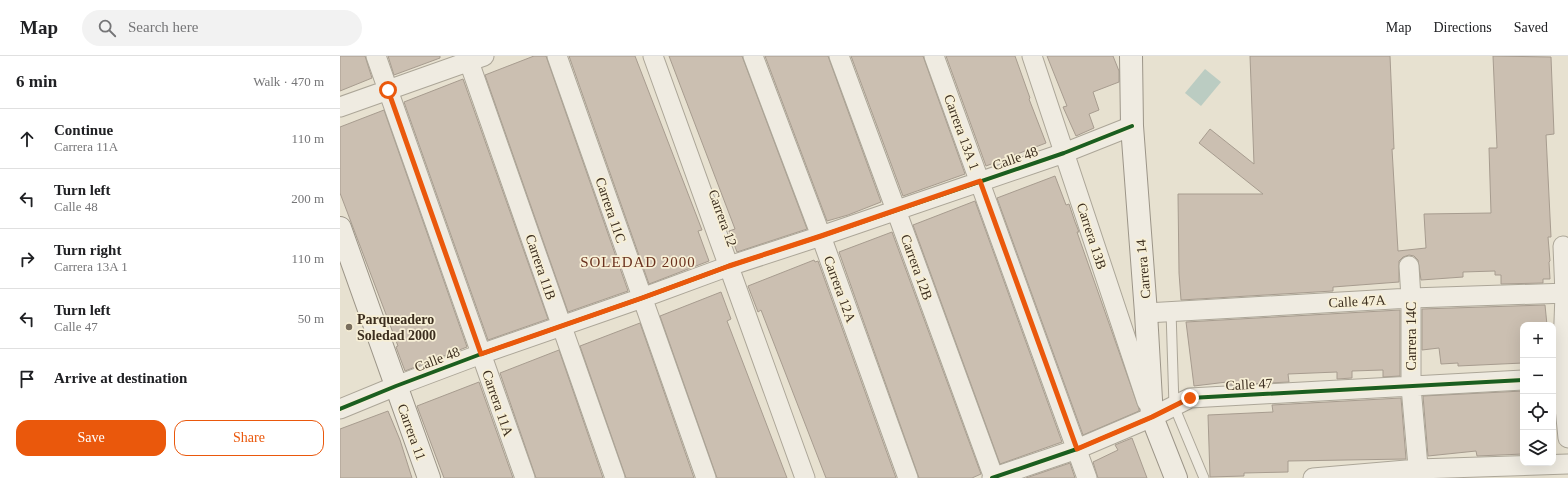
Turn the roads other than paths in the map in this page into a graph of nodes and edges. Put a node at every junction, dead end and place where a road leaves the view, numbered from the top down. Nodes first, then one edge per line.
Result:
1 (376, 56) edge
2 (557, 56) edge
3 (653, 56) edge
4 (753, 56) edge
5 (839, 56) edge
6 (934, 56) edge
7 (1032, 56) edge
8 (1131, 56) edge
9 (474, 58) edge
10 (388, 90) junction
11 (340, 107) edge
12 (1132, 126) junction
13 (1064, 153) junction
14 (980, 181) junction
15 (896, 210) junction
16 (340, 228) edge
17 (821, 236) junction
18 (1563, 246) dead end
19 (729, 266) junction
20 (1409, 266) dead end
21 (1566, 294) edge
22 (642, 298) junction
23 (1411, 298) junction
24 (1171, 311) junction
25 (1146, 314) junction
26 (562, 326) junction
27 (481, 354) junction
28 (1561, 377) edge
29 (1520, 380) edge
30 (396, 386) junction
31 (1411, 387) junction
32 (1174, 406) junction
33 (340, 410) edge
34 (1152, 417) junction
35 (1568, 438) edge
36 (1077, 449) junction
37 (1568, 464) edge
38 (1418, 474) edge
39 (429, 478) edge
40 (525, 478) edge
41 (615, 478) edge
42 (706, 478) edge
43 (805, 478) edge
44 (908, 478) edge
45 (993, 478) edge
46 (1087, 478) edge
47 (1176, 478) edge
48 (1204, 478) edge
49 (1313, 478) edge

1 - 10 street, Carrera 11A
2 - 22 street, Carrera 11C
3 - 19 street, Carrera 12
4 - 17 street, Carrera 12A
5 - 15 street, Carrera 12B
6 - 14 street, Carrera 13A 1
7 - 13 street, Carrera 13B
8 - 12 main road, Carrera 14
9 - 10 street
9 - 26 street, Carrera 11B
10 - 11 street
10 - 27 street, Carrera 11A
12 - 13 street, Calle 48
12 - 25 main road, Carrera 14
13 - 14 street, Calle 48
13 - 34 street, Carrera 13B
14 - 15 street, Calle 48
14 - 36 street, Carrera 13A 1
15 - 17 street, Calle 48
15 - 45 street, Carrera 12B
16 - 30 main road, Carrera 11
17 - 19 street, Calle 48
17 - 44 street, Carrera 12A
18 - 21 street
19 - 22 street, Calle 48
19 - 43 street, Carrera 12
20 - 23 street, Carrera 14C
21 - 23 street, Calle 47A
21 - 28 street
22 - 26 street, Calle 48
22 - 42 street, Carrera 11C
23 - 24 street, Calle 47A
23 - 31 street, Carrera 14C
24 - 25 street, Calle 47A
24 - 32 lane
25 - 34 main road, Carrera 14
26 - 27 street, Calle 48
26 - 41 street, Carrera 11B
27 - 30 street, Calle 48
27 - 40 street, Carrera 11A
28 - 35 street
29 - 31 street, Calle 47
30 - 33 street, Calle 48
30 - 39 main road, Carrera 11
31 - 32 street, Calle 47
31 - 38 street, Carrera 14C
32 - 34 street, Calle 47
32 - 48 lane
34 - 36 street, Calle 47
34 - 47 main road, Carrera 14
36 - 45 street, Calle 47
36 - 46 street, Carrera 13A 1
37 - 38 street
38 - 49 street

